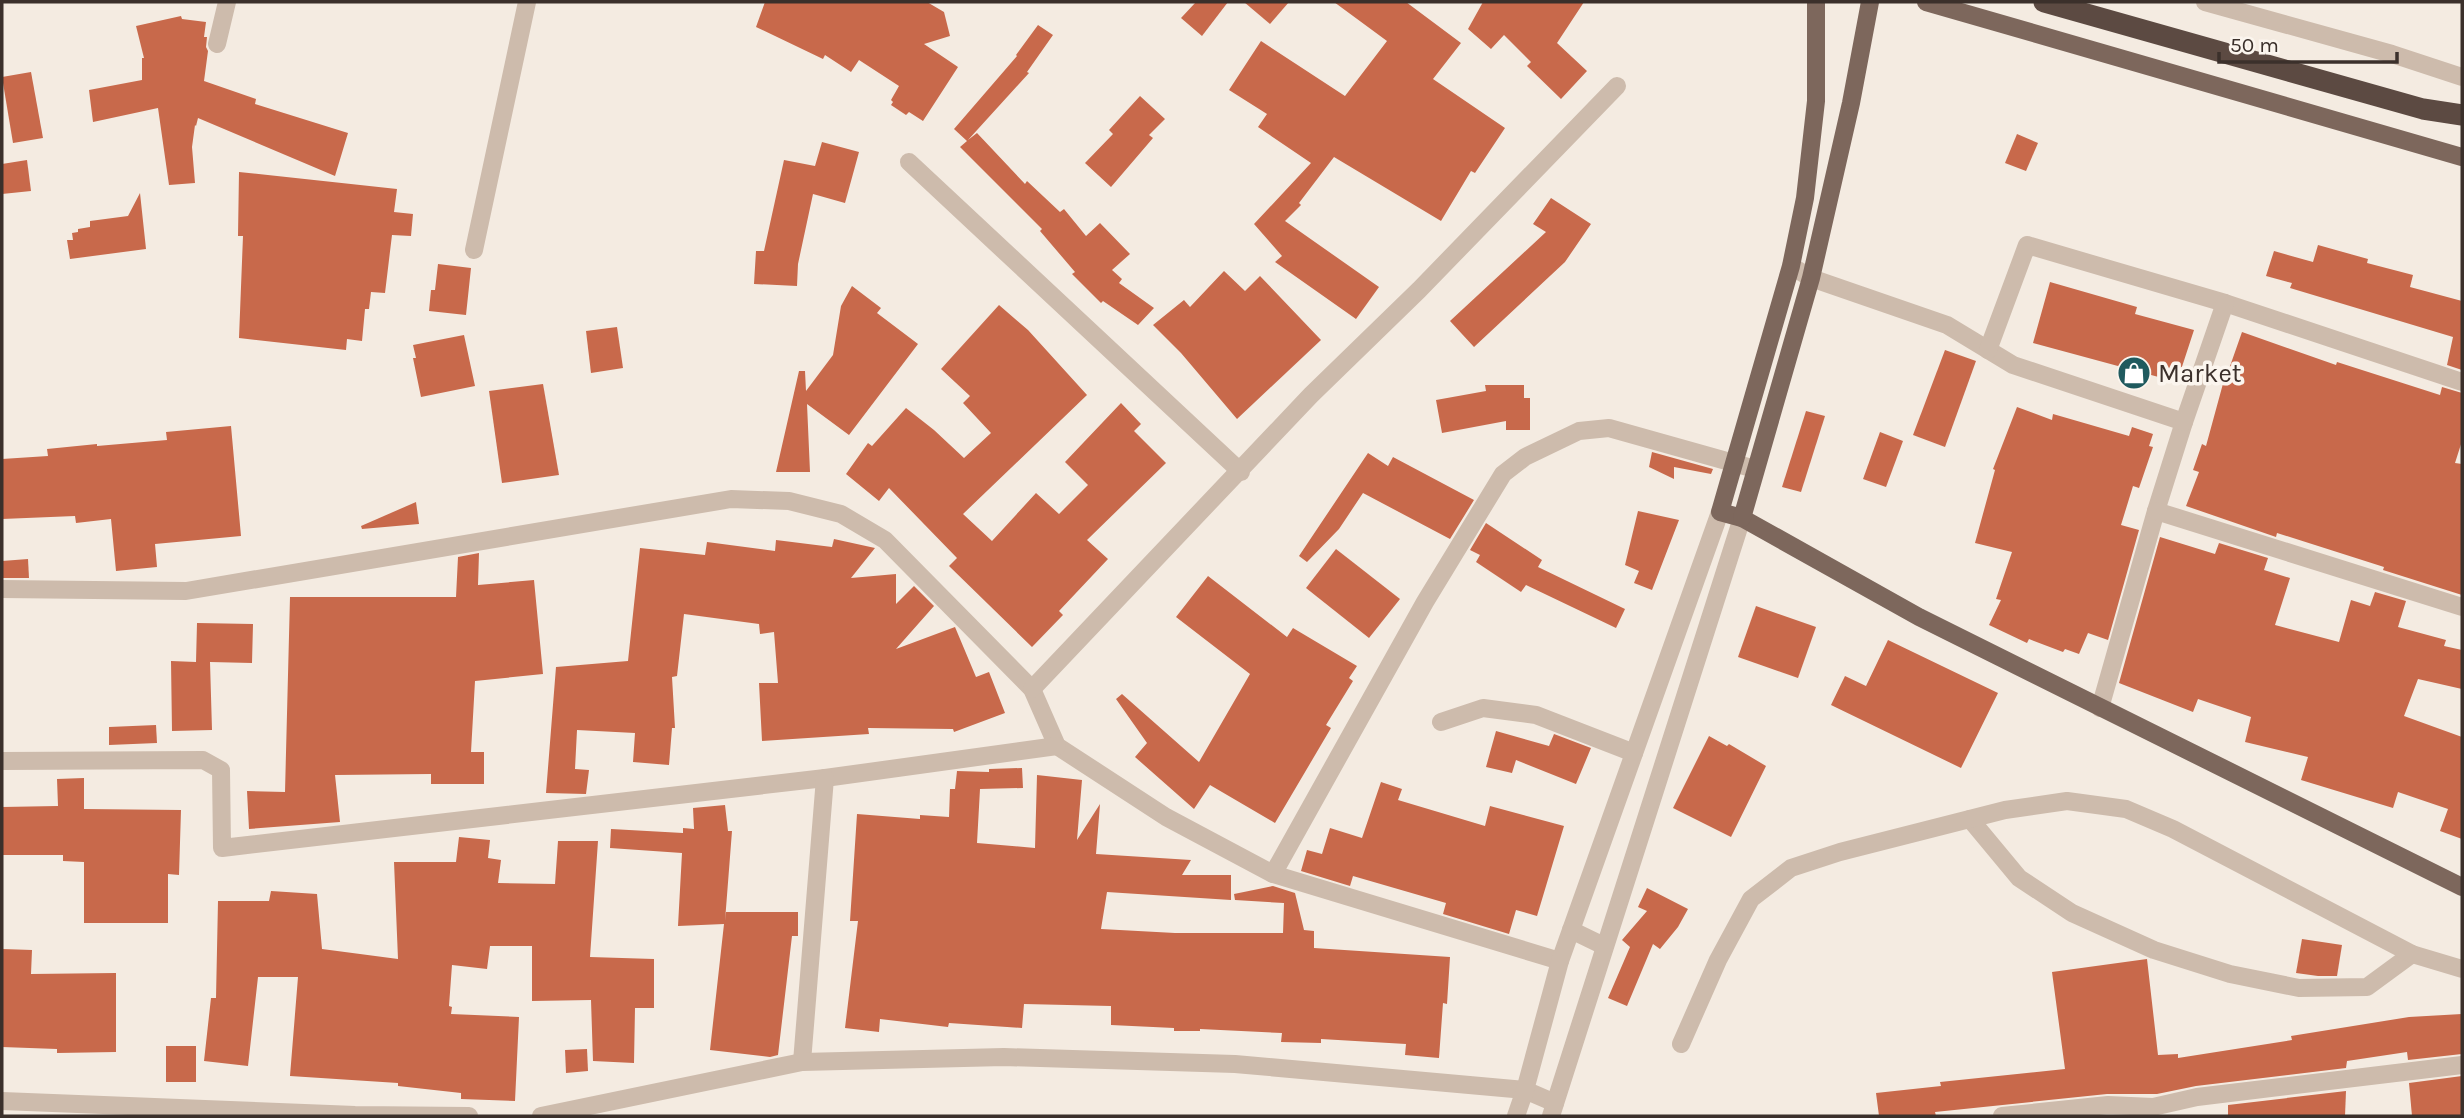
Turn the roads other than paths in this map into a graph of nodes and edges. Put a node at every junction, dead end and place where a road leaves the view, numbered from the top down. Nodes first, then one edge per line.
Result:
1 (227, 2) edge
2 (527, 2) edge
3 (1816, 2) edge
4 (1870, 2) edge
5 (1927, 2) edge
6 (2044, 2) edge
7 (2205, 2) edge
8 (218, 44) dead end
9 (2462, 77) edge
10 (1617, 86) dead end
11 (2462, 115) edge
12 (2462, 157) edge
13 (909, 162) dead end
14 (474, 250) dead end
15 (1791, 266) junction
16 (1811, 278) junction
17 (2225, 303) junction
18 (1988, 350) junction
19 (2462, 382) edge
20 (2184, 422) junction
21 (1734, 462) junction
22 (1755, 469) junction
23 (1241, 472) junction
24 (2156, 511) junction
25 (1720, 512) junction
26 (1742, 518) junction
27 (2, 589) edge
28 (2462, 607) edge
29 (1660, 681) junction
30 (1687, 688) junction
31 (1031, 689) junction
32 (2100, 708) junction
33 (1441, 722) dead end
34 (1057, 746) junction
35 (1634, 754) junction
36 (2, 761) edge
37 (825, 778) junction
38 (1969, 819) junction
39 (1273, 874) junction
40 (2462, 887) edge
41 (1571, 930) junction
42 (1604, 946) junction
43 (2412, 954) junction
44 (1560, 961) junction
45 (2462, 968) edge
46 (1681, 1044) dead end
47 (802, 1062) junction
48 (2462, 1065) edge
49 (1525, 1090) junction
50 (2, 1101) edge
51 (53, 1109) edge
52 (1553, 1110) edge
53 (355, 1116) edge
54 (469, 1116) edge
55 (541, 1116) edge
56 (1516, 1116) edge
57 (2002, 1116) edge

1 - 8 street
2 - 14 street
3 - 15 main road
4 - 16 main road
5 - 12 main road
6 - 11 highway
7 - 9 street
10 - 23 street
13 - 23 street
15 - 16 street
15 - 21 main road
16 - 18 street
16 - 22 main road
17 - 18 street
17 - 19 street
17 - 20 street
18 - 20 street
20 - 24 street
21 - 22 street
21 - 25 main road
21 - 39 street
22 - 26 main road
23 - 31 street
24 - 28 street
24 - 32 street
25 - 26 main road
25 - 29 street
26 - 30 street
26 - 32 main road
27 - 31 street
29 - 30 street
29 - 35 street
30 - 42 street
31 - 34 street
32 - 40 main road
33 - 35 street
34 - 37 street
34 - 39 street
35 - 41 street
36 - 37 street
37 - 47 street
38 - 43 street
38 - 43 street
38 - 46 street
39 - 44 street
41 - 42 street
41 - 44 street
42 - 52 street
43 - 45 street
44 - 49 street
47 - 49 street
47 - 55 street
48 - 57 street
49 - 52 street
49 - 56 street
50 - 51 street
51 - 53 street
53 - 54 street

